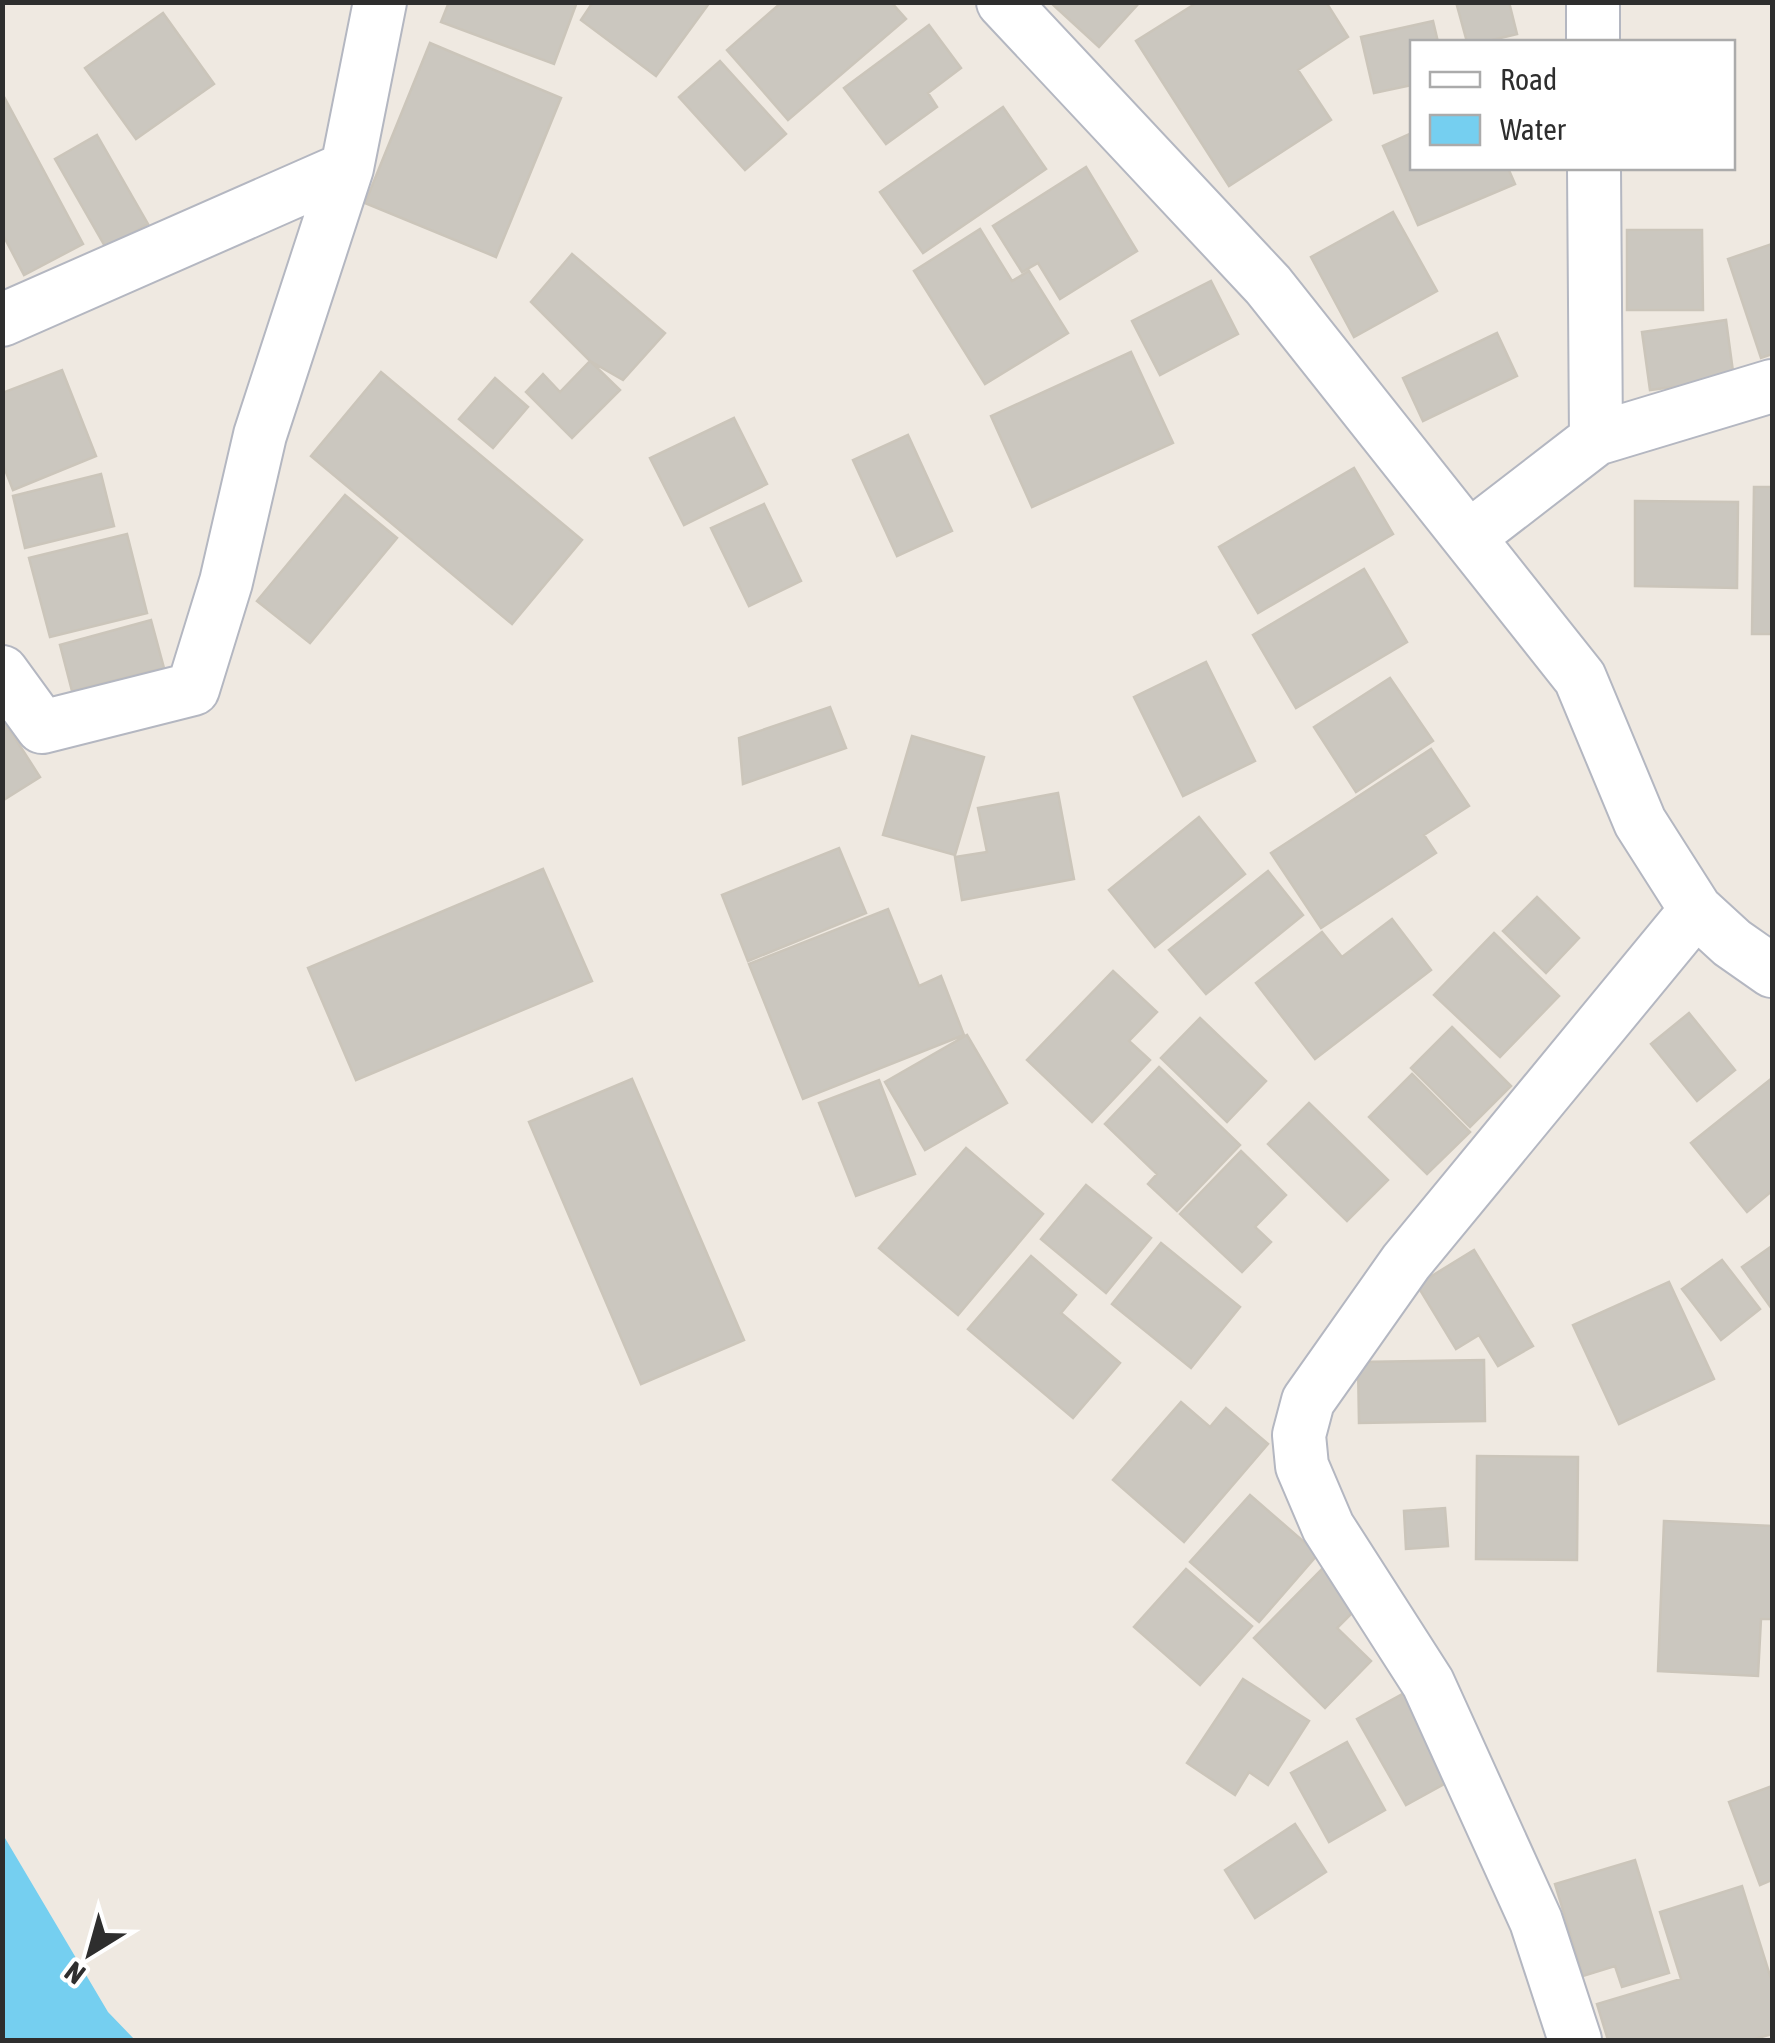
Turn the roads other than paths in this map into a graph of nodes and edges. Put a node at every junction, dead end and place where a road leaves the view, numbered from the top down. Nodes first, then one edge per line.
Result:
1 (380, 2) edge
2 (1003, 2) edge
3 (1593, 2) edge
4 (1593, 40) edge
5 (347, 168) junction
6 (1594, 170) edge
7 (2, 320) edge
8 (1772, 386) edge
9 (1596, 439) junction
10 (1469, 538) junction
11 (2, 672) edge
12 (1696, 910) junction
13 (1772, 972) edge
14 (1575, 2040) edge

1 - 5 street
2 - 10 street
3 - 4 street
5 - 7 street
5 - 11 street
6 - 9 street
8 - 9 street
9 - 10 street
10 - 12 street
12 - 13 street
12 - 14 street

